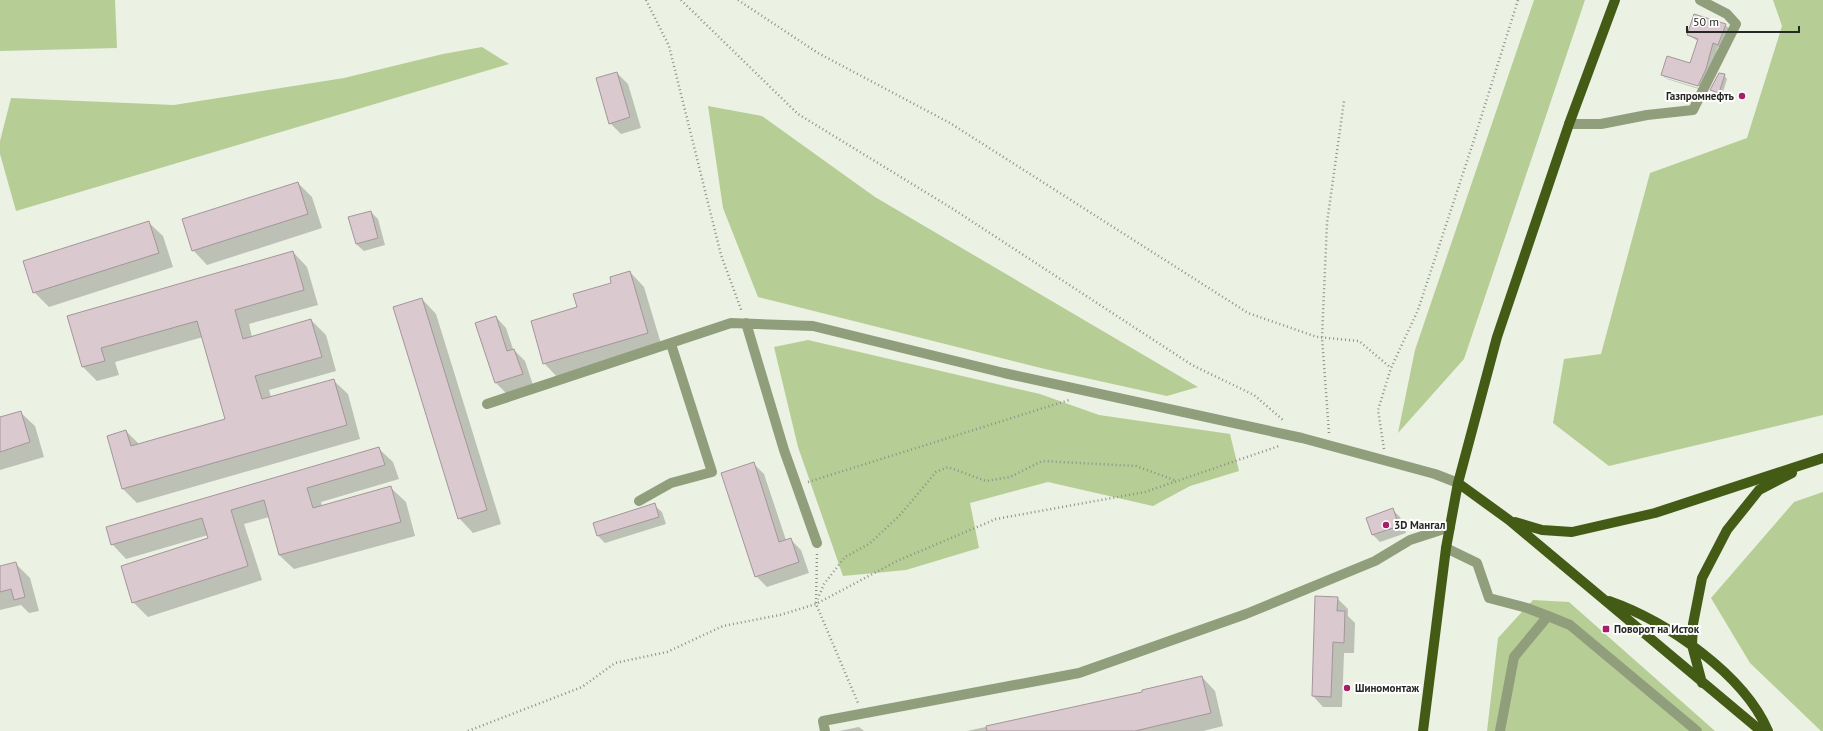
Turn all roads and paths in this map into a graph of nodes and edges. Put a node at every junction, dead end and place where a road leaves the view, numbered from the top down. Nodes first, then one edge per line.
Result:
1 (646, 0) edge
2 (682, 0) edge
3 (738, 0) edge
4 (1518, 0) edge
5 (1615, 0) edge
6 (1700, 0) edge
7 (1344, 101) dead end
8 (1569, 124) junction
9 (746, 323) junction
10 (1322, 337) junction
11 (670, 344) junction
12 (1391, 368) junction
13 (1090, 392) junction
14 (487, 404) dead end
15 (1286, 424) dead end
16 (1330, 445) junction
17 (1280, 446) dead end
18 (1820, 459) edge
19 (1386, 461) junction
20 (1177, 481) junction
21 (1458, 483) junction
22 (796, 486) junction
23 (640, 501) dead end
24 (1509, 520) junction
25 (1450, 527) junction
26 (817, 542) joint
27 (1446, 548) junction
28 (1604, 599) junction
29 (816, 604) junction
30 (1548, 616) junction
31 (1692, 645) junction
32 (1702, 683) junction
33 (862, 713) junction
34 (468, 731) edge
35 (825, 731) edge
36 (1423, 731) edge
37 (1500, 731) edge
38 (1697, 731) edge
39 (1761, 731) edge
40 (1768, 731) edge

1 - 9 path
2 - 15 path
3 - 10 path
4 - 12 path
5 - 8 main road
6 - 8 street
7 - 10 path
8 - 21 main road
9 - 11 street
9 - 13 street
9 - 22 street
10 - 12 path
10 - 16 path
11 - 14 street
11 - 23 street
12 - 19 path
13 - 16 street
13 - 22 path
16 - 19 street
17 - 20 path
18 - 24 main road
18 - 31 main road
19 - 21 street
20 - 29 path
20 - 29 path
21 - 24 main road
21 - 25 main road
22 - 26 street
24 - 28 main road
25 - 27 main road
25 - 33 street
26 - 29 path
27 - 30 street
27 - 36 main road
28 - 31 main road
28 - 32 main road
29 - 33 path
29 - 34 path
30 - 37 street
30 - 38 street
31 - 32 main road
31 - 40 main road
32 - 39 main road
33 - 35 street

